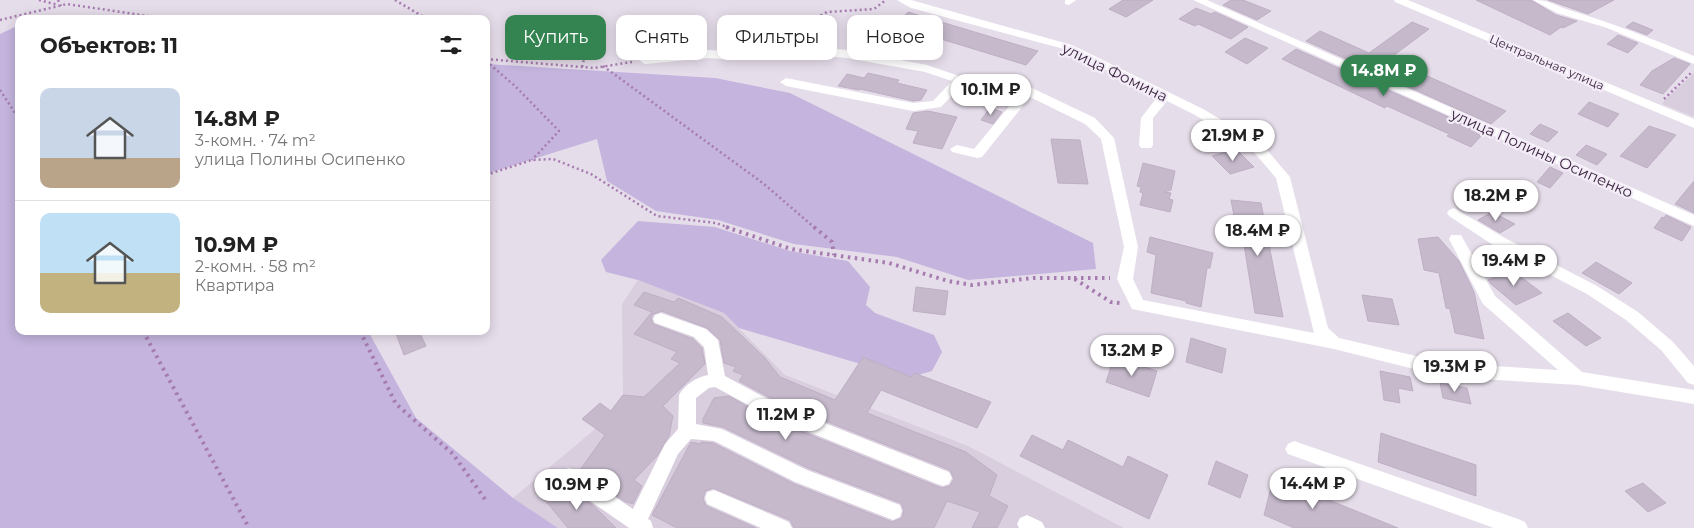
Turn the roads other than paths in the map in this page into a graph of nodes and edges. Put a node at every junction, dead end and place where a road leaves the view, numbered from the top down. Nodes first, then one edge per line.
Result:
1 (902, 0) edge
2 (1198, 0) edge
3 (1399, 0) edge
4 (1538, 0) edge
5 (707, 54) edge
6 (1694, 60) edge
7 (960, 80) junction
8 (786, 82) dead end
9 (1028, 91) junction
10 (1166, 96) junction
11 (1694, 124) edge
12 (1146, 145) dead end
13 (957, 149) dead end
14 (1454, 213) dead end
15 (1694, 221) edge
16 (1456, 239) dead end
17 (661, 319) dead end
18 (1334, 343) junction
19 (1578, 378) junction
20 (1694, 378) edge
21 (717, 380) junction
22 (1694, 397) edge
23 (687, 431) junction
24 (1294, 449) dead end
25 (569, 476) dead end
26 (943, 478) dead end
27 (714, 498) dead end
28 (894, 511) dead end
29 (641, 526) edge
30 (782, 528) edge
31 (1518, 528) edge

1 - 10 street, улица Фомина
2 - 15 street, улица Полины Осипенко
3 - 11 street, Центральная улица
4 - 6 street
5 - 7 street
7 - 8 street
7 - 9 street
9 - 13 street
9 - 18 street
10 - 12 street
10 - 18 street, улица Фомина
14 - 20 street
16 - 19 street
17 - 21 street
18 - 19 street
19 - 22 street
21 - 23 street
21 - 26 street
23 - 28 street
23 - 29 street
24 - 31 street
25 - 29 street
27 - 30 street

